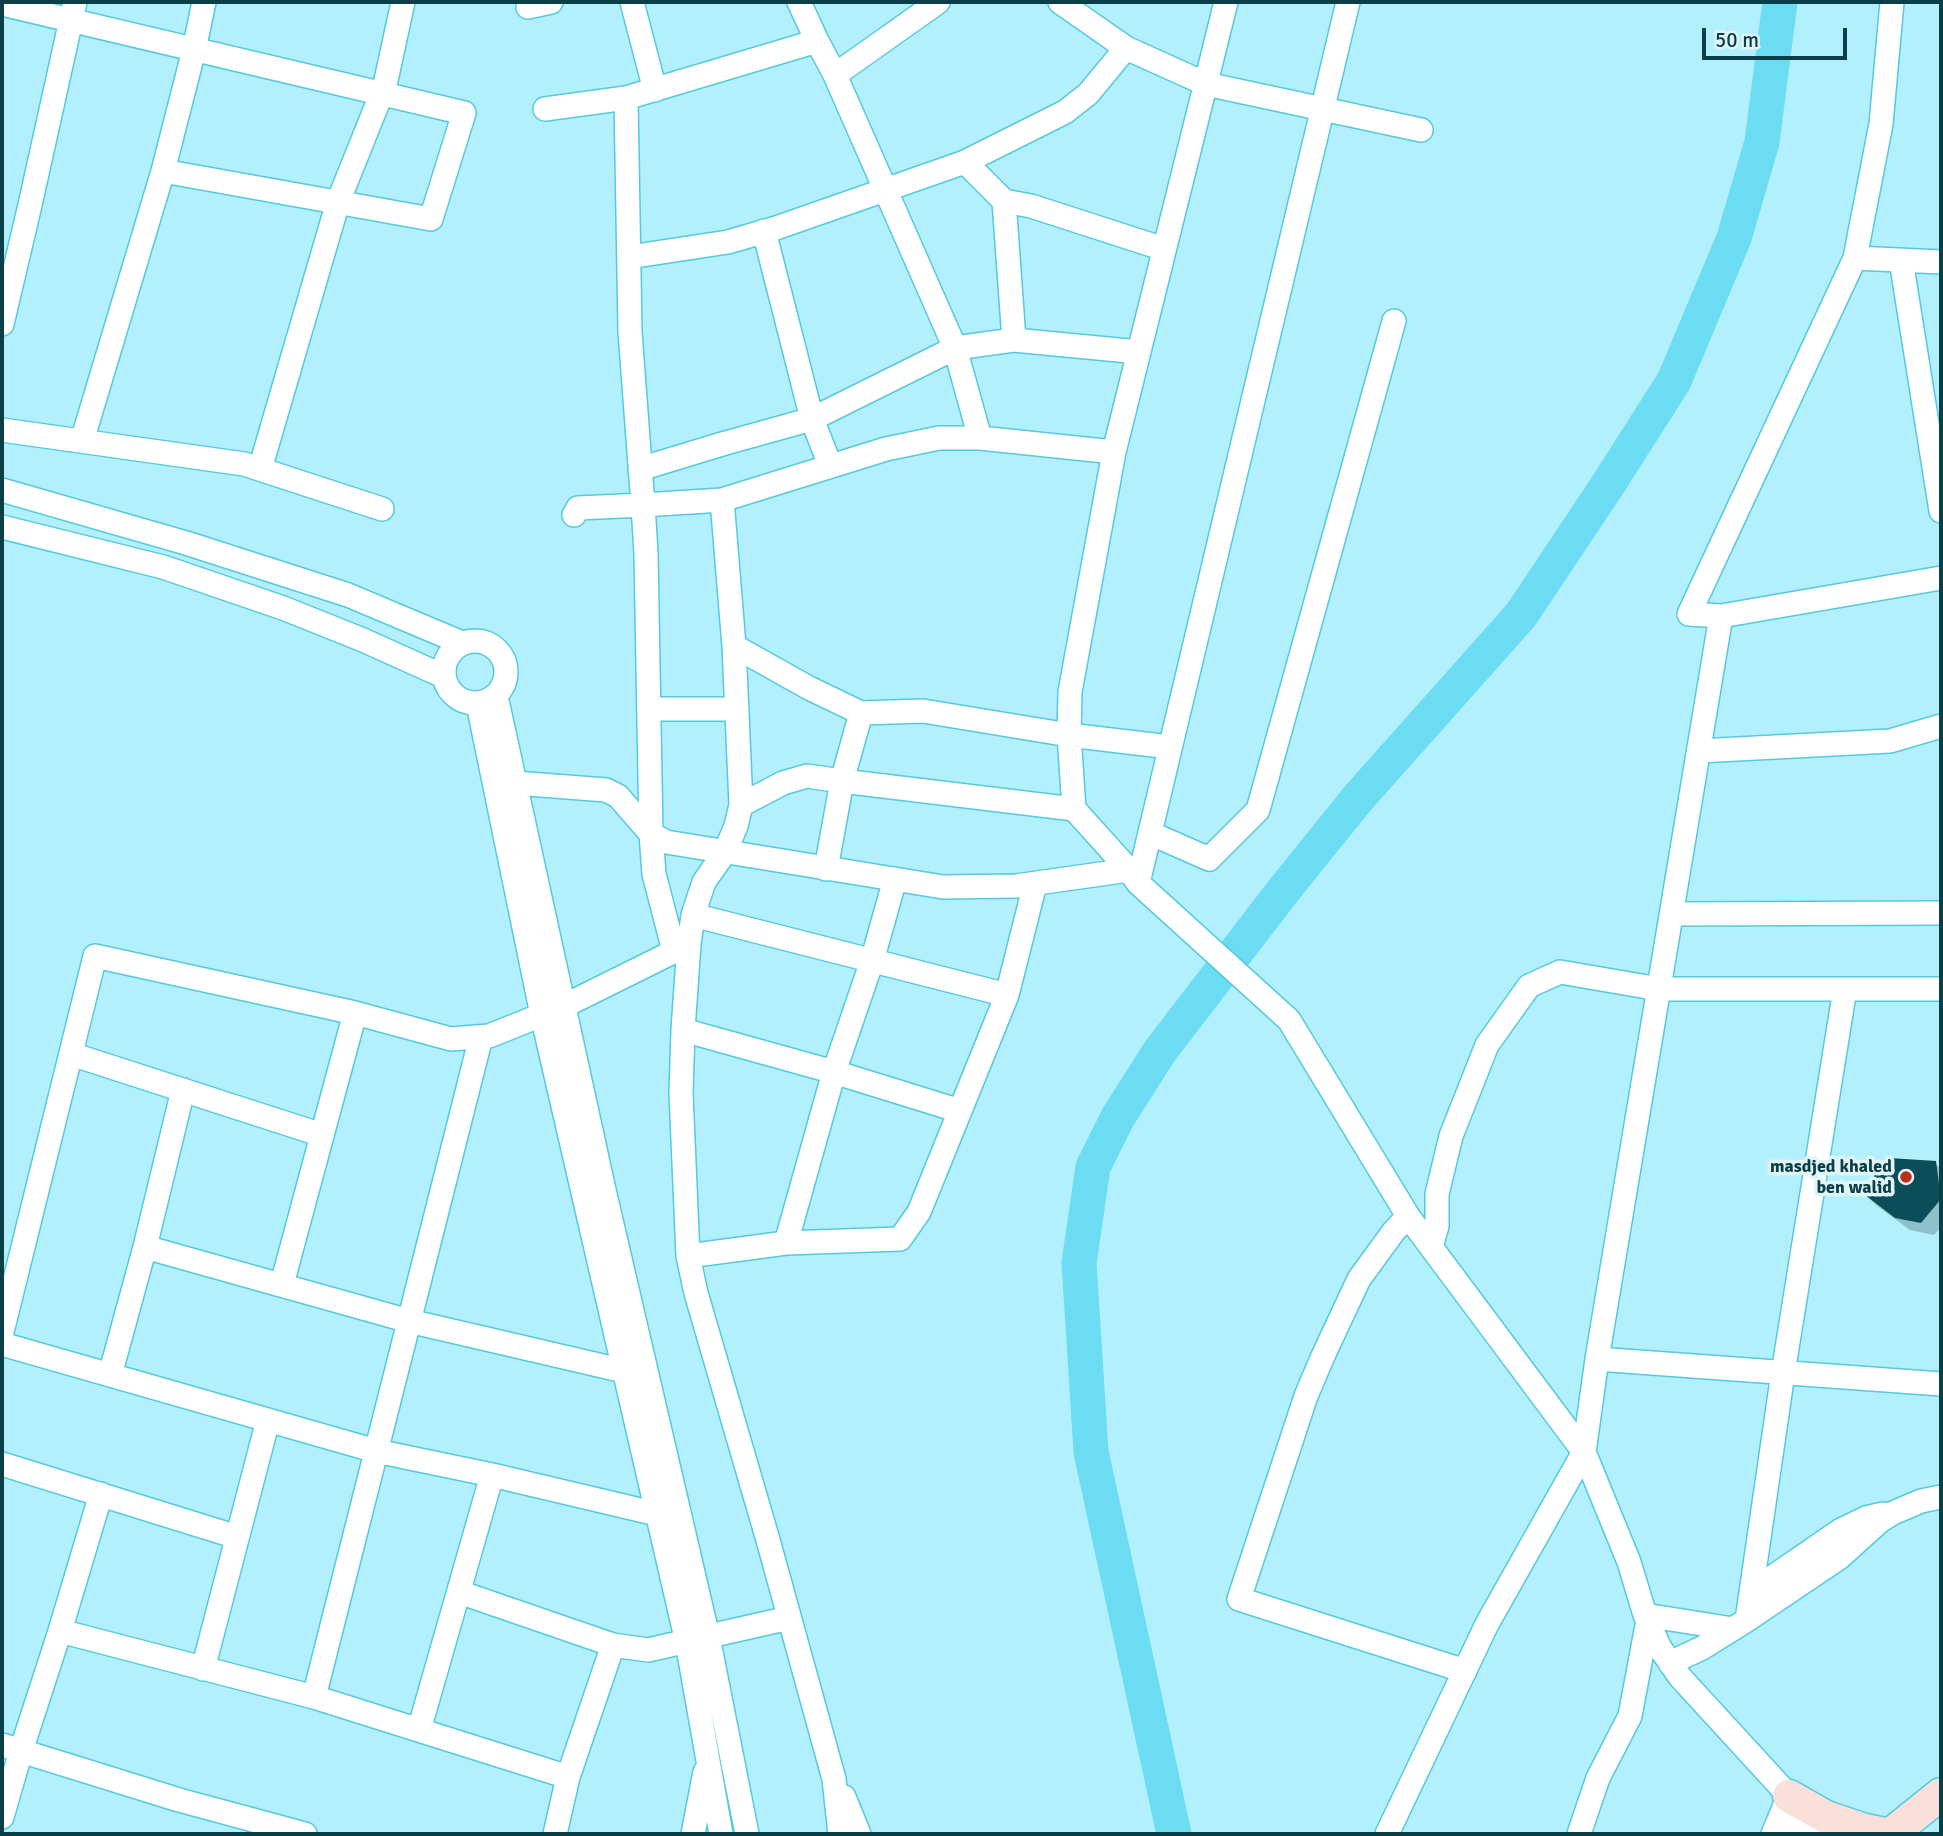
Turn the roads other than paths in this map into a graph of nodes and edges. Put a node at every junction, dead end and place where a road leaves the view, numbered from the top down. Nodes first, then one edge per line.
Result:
1 (204, 2) edge
2 (403, 2) edge
3 (551, 2) edge
4 (632, 2) edge
5 (799, 2) edge
6 (939, 2) edge
7 (1060, 2) edge
8 (1226, 2) edge
9 (1348, 2) edge
10 (1892, 2) edge
11 (2, 4) edge
12 (527, 8) dead end
13 (73, 11) edge
14 (817, 41) junction
15 (1126, 48) junction
16 (194, 50) junction
17 (835, 75) junction
18 (1206, 84) junction
19 (655, 90) junction
20 (381, 93) junction
21 (626, 98) junction
22 (1322, 108) junction
23 (545, 109) dead end
24 (1420, 130) dead end
25 (965, 162) junction
26 (163, 171) junction
27 (886, 191) junction
28 (1004, 201) junction
29 (338, 202) junction
30 (764, 232) junction
31 (1164, 249) junction
32 (629, 257) junction
33 (1856, 258) junction
34 (1901, 260) junction
35 (1941, 262) edge
36 (1394, 321) dead end
37 (2, 324) edge
38 (1014, 340) junction
39 (955, 348) junction
40 (1139, 352) junction
41 (812, 419) junction
42 (2, 430) edge
43 (980, 438) junction
44 (82, 441) junction
45 (1114, 452) junction
46 (830, 465) junction
47 (261, 469) junction
48 (640, 469) junction
49 (2, 490) edge
50 (722, 500) junction
51 (643, 505) junction
52 (382, 509) dead end
53 (1941, 511) edge
54 (574, 515) dead end
55 (2, 527) edge
56 (1941, 578) edge
57 (1721, 616) junction
58 (462, 643) junction
59 (734, 646) junction
60 (443, 676) junction
61 (487, 700) junction
62 (649, 709) junction
63 (737, 709) junction
64 (861, 713) junction
65 (1941, 726) edge
66 (1069, 735) junction
67 (1170, 747) junction
68 (1699, 751) junction
69 (842, 781) junction
70 (515, 783) junction
71 (741, 805) junction
72 (1074, 809) junction
73 (1150, 833) junction
74 (651, 834) junction
75 (725, 852) junction
76 (827, 869) junction
77 (895, 879) junction
78 (1139, 882) junction
79 (1035, 884) junction
80 (1941, 913) edge
81 (1671, 914) junction
82 (693, 915) junction
83 (681, 947) junction
84 (872, 961) junction
85 (1659, 989) junction
86 (1845, 989) junction
87 (1941, 989) edge
88 (1007, 995) junction
89 (565, 1006) junction
90 (355, 1013) junction
91 (542, 1015) junction
92 (683, 1030) junction
93 (481, 1037) junction
94 (71, 1054) junction
95 (834, 1072) junction
96 (183, 1090) junction
97 (960, 1111) junction
98 (322, 1135) junction
99 (1408, 1216) junction
100 (786, 1243) junction
101 (145, 1247) junction
102 (1431, 1247) junction
103 (688, 1256) junction
104 (282, 1284) junction
105 (409, 1321) junction
106 (2, 1332) edge
107 (2, 1344) edge
108 (1597, 1359) junction
109 (635, 1371) junction
110 (1783, 1373) junction
111 (110, 1374) junction
112 (1941, 1384) edge
113 (268, 1420) junction
114 (376, 1451) junction
115 (1584, 1452) junction
116 (2, 1464) edge
117 (492, 1475) junction
118 (101, 1494) junction
119 (1941, 1497) edge
120 (1893, 1513) junction
121 (657, 1514) junction
122 (237, 1537) junction
123 (459, 1592) junction
124 (1751, 1592) junction
125 (789, 1618) junction
126 (1646, 1618) junction
127 (1740, 1625) junction
128 (60, 1632) junction
129 (698, 1640) junction
130 (613, 1645) junction
131 (1670, 1663) junction
132 (203, 1669) junction
133 (1465, 1671) junction
134 (314, 1697) junction
135 (419, 1730) junction
136 (11, 1748) edge
137 (708, 1759) junction
138 (568, 1777) junction
139 (834, 1779) junction
140 (1941, 1794) edge
141 (1790, 1796) junction
142 (2, 1817) edge
143 (1898, 1833) edge
144 (305, 1834) edge
145 (555, 1834) edge
146 (693, 1834) edge
147 (721, 1834) edge
148 (747, 1834) edge
149 (840, 1834) edge
150 (859, 1834) edge
151 (1387, 1834) edge
152 (1580, 1834) edge
153 (1773, 1834) edge
154 (1796, 1834) edge
155 (1824, 1834) edge

1 - 16 street
2 - 20 street
3 - 12 street
4 - 19 street
5 - 14 street
6 - 17 street
7 - 15 street
8 - 18 street
9 - 22 street
10 - 33 street
11 - 13 street
13 - 16 street
13 - 37 street
14 - 17 street
14 - 19 street
15 - 18 street
15 - 25 street
16 - 20 street
16 - 26 street
17 - 27 street
18 - 22 street
18 - 31 street
19 - 21 street
20 - 29 street
20 - 29 street
21 - 23 street
21 - 32 street
22 - 24 street
22 - 67 street
25 - 27 street
25 - 28 street
26 - 29 street
26 - 44 street
27 - 30 street
27 - 39 street
28 - 31 street
28 - 38 street
29 - 47 street
30 - 32 street
30 - 41 street
31 - 40 street
32 - 48 street
33 - 34 street
33 - 57 street
34 - 35 street
34 - 53 street
36 - 73 street
38 - 39 street
38 - 40 street
39 - 41 street
39 - 43 street
40 - 45 street
41 - 46 street
41 - 48 street
42 - 44 street
43 - 45 street
43 - 46 street
44 - 47 street
45 - 66 street
46 - 50 street
47 - 52 street
48 - 51 street
49 - 58 street
50 - 51 street
50 - 59 street
51 - 54 street
51 - 62 street
55 - 60 street
56 - 57 street
57 - 68 street
58 - 60 street
58 - 61 street
59 - 63 street
59 - 64 street
60 - 61 street
61 - 70 street
61 - 91 street
62 - 63 street
62 - 74 street
63 - 71 street
64 - 66 street
64 - 69 street
65 - 68 street
66 - 67 street
66 - 72 street
67 - 73 street
68 - 81 street
69 - 71 street
69 - 72 street
69 - 76 street
70 - 74 street
70 - 89 street
71 - 75 street
72 - 78 street
73 - 78 street
74 - 75 street
74 - 83 street
75 - 76 street
75 - 82 street
76 - 77 street
77 - 79 street
77 - 84 street
78 - 79 street
78 - 99 street
79 - 88 street
80 - 81 street
81 - 85 street
82 - 83 street
82 - 84 street
83 - 89 street
83 - 92 street
84 - 88 street
84 - 95 street
85 - 86 street
85 - 102 street
85 - 108 street
86 - 87 street
86 - 110 street
88 - 97 street
89 - 91 street
89 - 109 street
90 - 93 street
90 - 94 street
90 - 98 street
91 - 93 street
91 - 109 street
92 - 95 street
92 - 103 street
93 - 105 street
94 - 96 street
94 - 106 street
95 - 97 street
95 - 100 street
96 - 98 street
96 - 101 street
97 - 100 street
98 - 104 street
99 - 102 street
99 - 133 street
100 - 103 street
101 - 104 street
101 - 111 street
102 - 115 street
103 - 125 street
104 - 105 street
105 - 109 street
105 - 114 street
107 - 111 street
108 - 110 street
108 - 115 street
109 - 121 street
109 - 129 street
110 - 112 street
110 - 124 street
111 - 113 street
113 - 114 street
113 - 122 street
114 - 117 street
114 - 134 street
115 - 126 street
115 - 133 street
116 - 118 street
117 - 121 street
117 - 123 street
118 - 122 street
118 - 128 street
119 - 120 street
120 - 124 street
120 - 127 street
121 - 129 street
122 - 132 street
123 - 130 street
123 - 135 street
124 - 127 street
125 - 129 street
125 - 139 street
126 - 127 street
126 - 131 street
126 - 152 street
127 - 131 street
128 - 132 street
128 - 136 street
129 - 130 street
129 - 137 street
129 - 148 street
130 - 138 street
131 - 141 street
132 - 134 street
133 - 151 street
134 - 135 street
135 - 138 street
136 - 142 street
136 - 144 street
137 - 146 street
137 - 147 street
138 - 145 street
139 - 149 street
139 - 150 street
140 - 143 main road
141 - 143 main road
141 - 153 street
141 - 154 street
141 - 155 street

